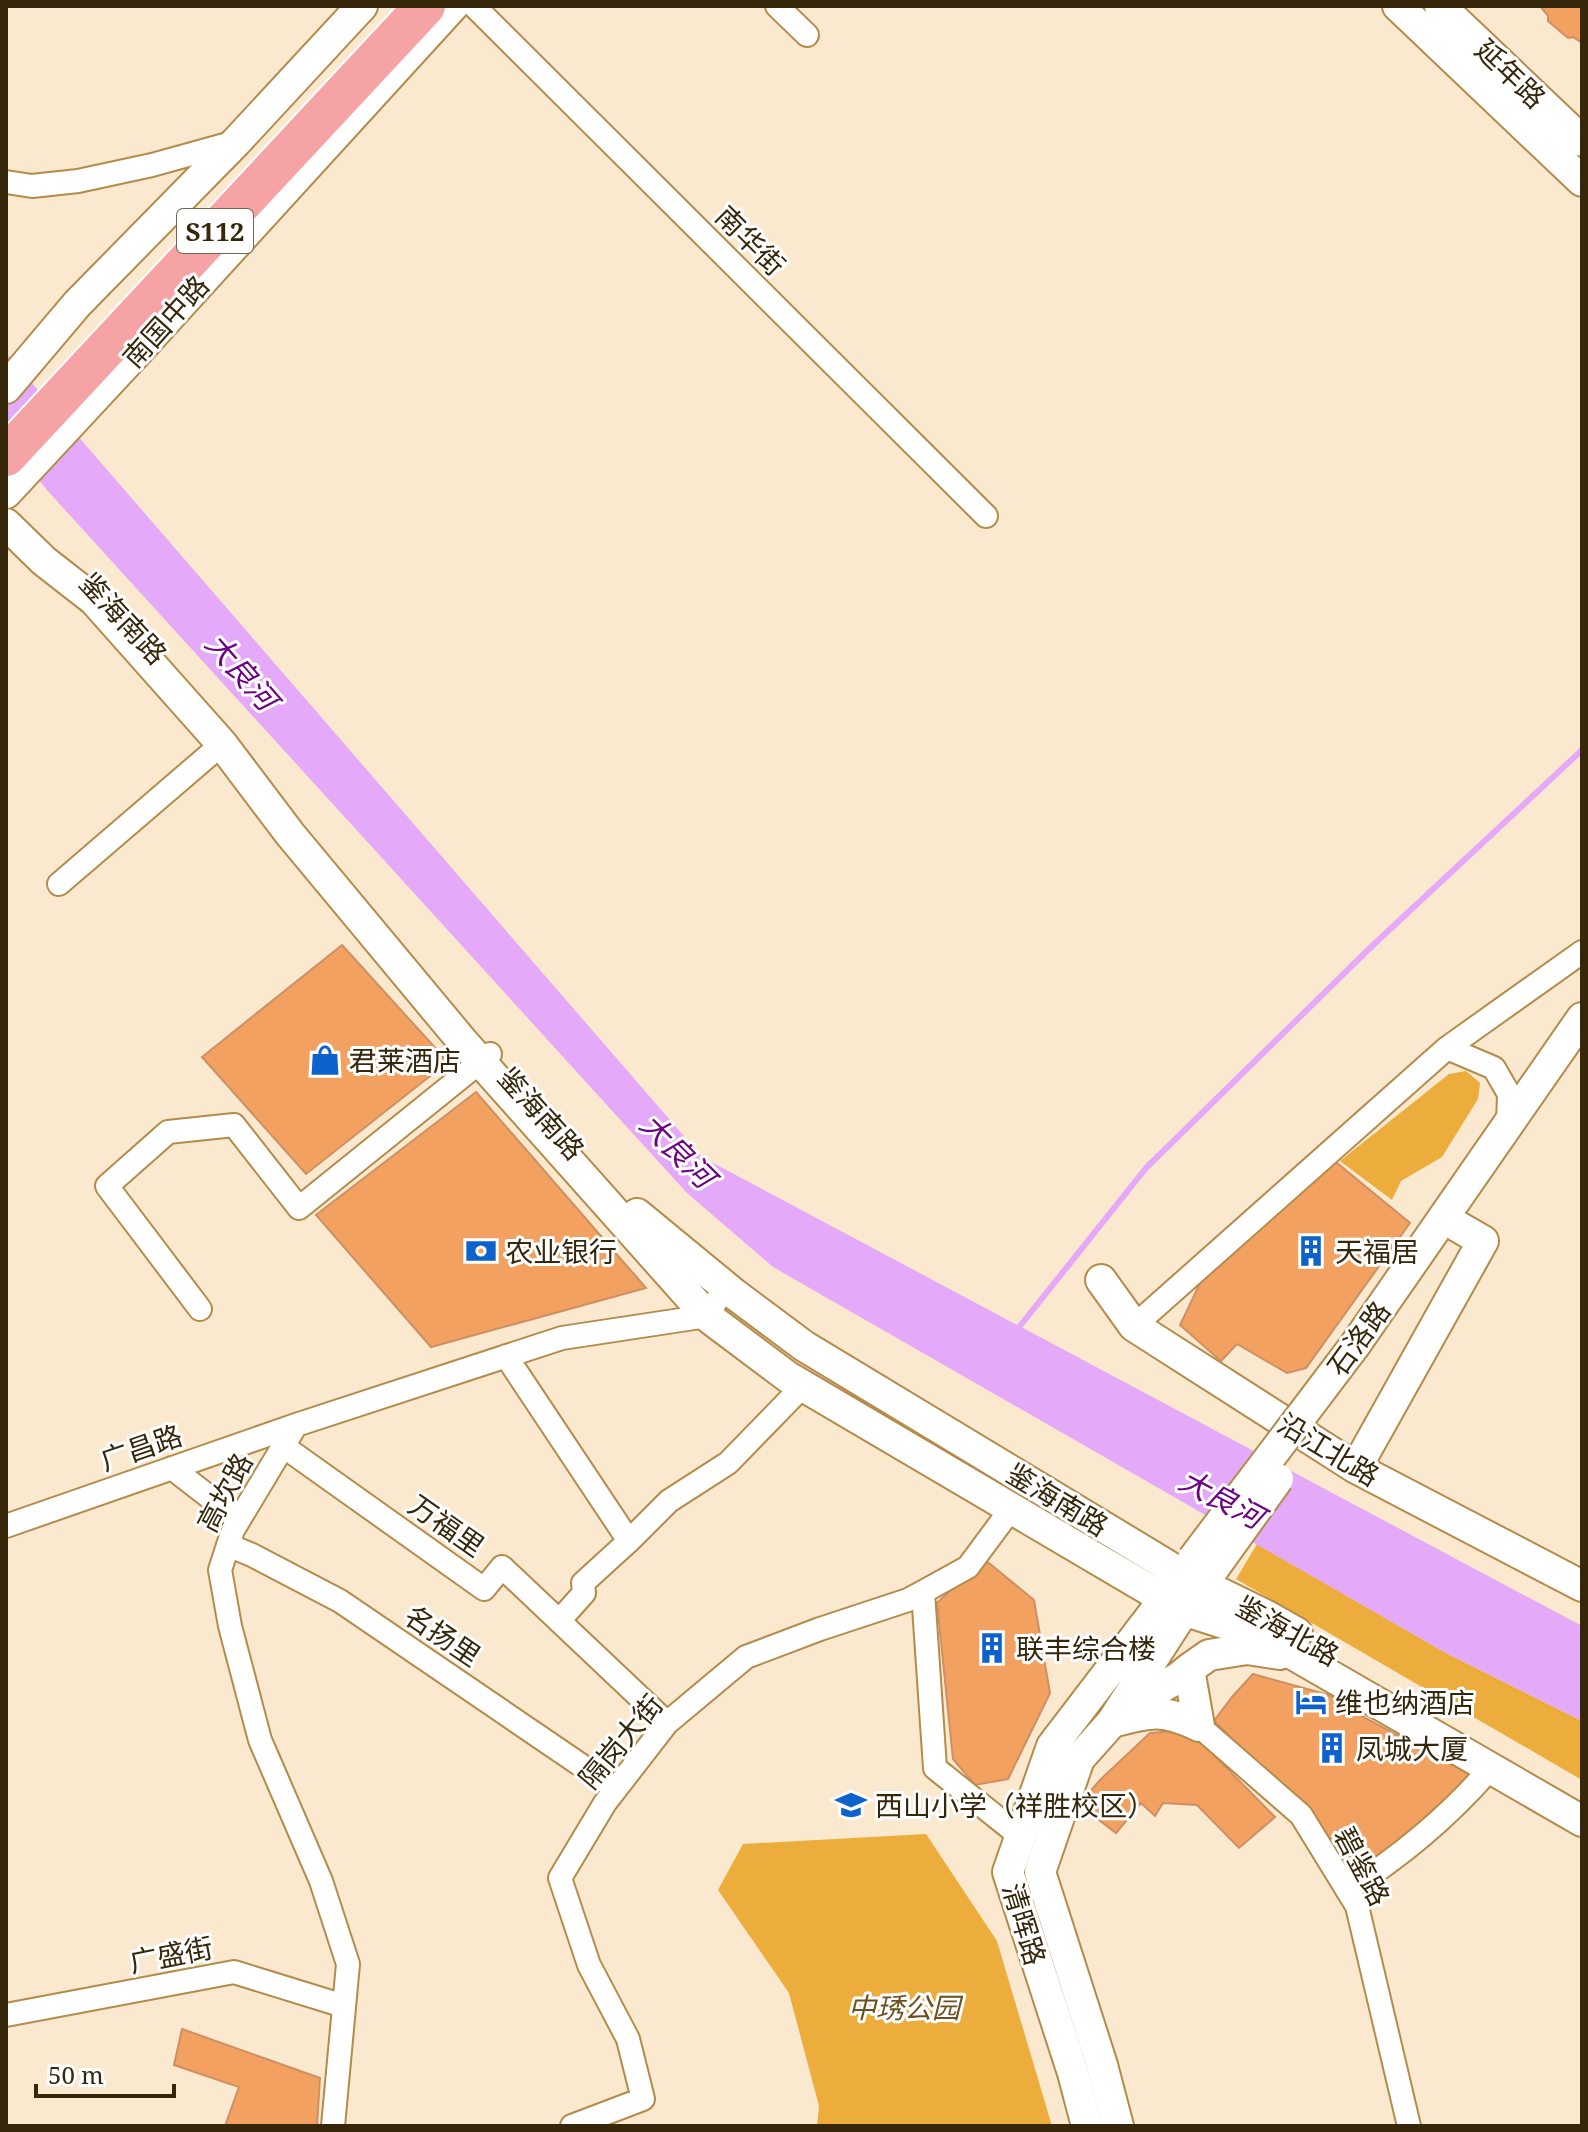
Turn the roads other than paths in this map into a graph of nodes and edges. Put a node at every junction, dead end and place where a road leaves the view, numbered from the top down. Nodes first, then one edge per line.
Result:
1 (362, 6) edge
2 (395, 6) edge
3 (425, 6) edge
4 (453, 6) edge
5 (474, 6) edge
6 (777, 6) edge
7 (1398, 6) edge
8 (1440, 6) edge
9 (807, 35) dead end
10 (1582, 141) edge
11 (236, 142) junction
12 (1582, 181) edge
13 (6, 182) edge
14 (77, 304) junction
15 (139, 350) junction
16 (6, 388) edge
17 (6, 425) edge
18 (6, 456) edge
19 (6, 493) edge
20 (6, 500) edge
21 (986, 516) dead end
22 (6, 524) edge
23 (6, 544) edge
24 (44, 561) junction
25 (222, 744) junction
26 (59, 884) dead end
27 (1582, 952) edge
28 (1582, 1018) edge
29 (1582, 1046) edge
30 (1447, 1048) junction
31 (485, 1058) junction
32 (1508, 1126) junction
33 (1457, 1226) junction
34 (1101, 1280) dead end
35 (725, 1287) junction
36 (200, 1309) dead end
37 (707, 1316) junction
38 (1134, 1326) junction
39 (1362, 1349) junction
40 (506, 1356) junction
41 (801, 1388) dead end
42 (296, 1425) junction
43 (283, 1446) junction
44 (172, 1468) junction
45 (1356, 1468) junction
46 (1011, 1509) junction
47 (239, 1520) junction
48 (6, 1526) edge
49 (629, 1541) junction
50 (228, 1545) junction
51 (1198, 1571) junction
52 (1582, 1586) edge
53 (923, 1592) junction
54 (1174, 1604) junction
55 (559, 1621) junction
56 (1298, 1657) junction
57 (1189, 1669) junction
58 (1116, 1717) junction
59 (667, 1723) junction
60 (1199, 1726) junction
61 (1488, 1771) dead end
62 (616, 1789) junction
63 (1582, 1797) edge
64 (1582, 1821) edge
65 (1020, 1836) junction
66 (1347, 1890) junction
67 (344, 2006) junction
68 (6, 2015) edge
69 (333, 2126) edge
70 (572, 2126) edge
71 (1087, 2126) edge
72 (1118, 2126) edge
73 (1409, 2126) edge

1 - 11 main road
2 - 17 highway, 南国中路 / S112
3 - 18 highway, 南国中路 / S112, bridge
4 - 15 main road, 南国中路
5 - 21 street, 南华街
6 - 9 street
7 - 12 main road
8 - 10 main road, 延年路
11 - 13 street
11 - 14 main road
14 - 15 main road
14 - 16 main road
15 - 19 main road, 南国中路
20 - 31 main road, 鉴海南路
22 - 24 main road, 鉴海南路
23 - 24 main road
24 - 25 main road, 鉴海南路
25 - 26 street
25 - 31 main road, 鉴海南路
27 - 30 street
28 - 32 main road, 石洛路
29 - 33 main road, 石洛路
30 - 32 street
30 - 38 street
31 - 35 main road, 鉴海南路
31 - 36 street
31 - 37 main road, 鉴海南路
32 - 39 main road, 石洛路
33 - 39 main road, 石洛路
33 - 45 main road
34 - 38 main road, 沿江北路
35 - 37 street
35 - 51 main road, 鉴海南路
37 - 40 street
37 - 46 main road, 鉴海南路
38 - 45 main road, 沿江北路
39 - 51 main road, 石洛路, bridge
40 - 42 street
40 - 49 street
41 - 49 street
42 - 43 street, 高坎路
42 - 44 street, 广昌路
43 - 47 street, 高坎路
43 - 55 street, 万福里
44 - 47 street
44 - 48 street, 广昌路
45 - 52 main road, 沿江北路
46 - 53 street, 隔岗大街
46 - 54 main road, 鉴海南路
47 - 50 street, 高坎路
49 - 55 street
50 - 62 street, 名扬里
50 - 67 street, 高坎路
51 - 54 main road, 清晖路
51 - 63 main road, 鉴海北路
53 - 59 street, 隔岗大街
53 - 65 street
54 - 56 main road, 鉴海北路
54 - 58 main road, 清晖路
54 - 65 main road, 清晖路
55 - 59 street, 万福里
56 - 57 main road
56 - 64 main road, 鉴海北路
57 - 58 main road
57 - 60 main road
58 - 60 main road
58 - 72 main road, 清晖路
59 - 62 street, 隔岗大街
60 - 66 street, 碧鉴路
61 - 66 street
62 - 70 street, 隔岗大街
65 - 71 main road, 清晖路
66 - 73 street, 碧鉴路
67 - 68 street, 广盛街
67 - 69 street, 高坎路

